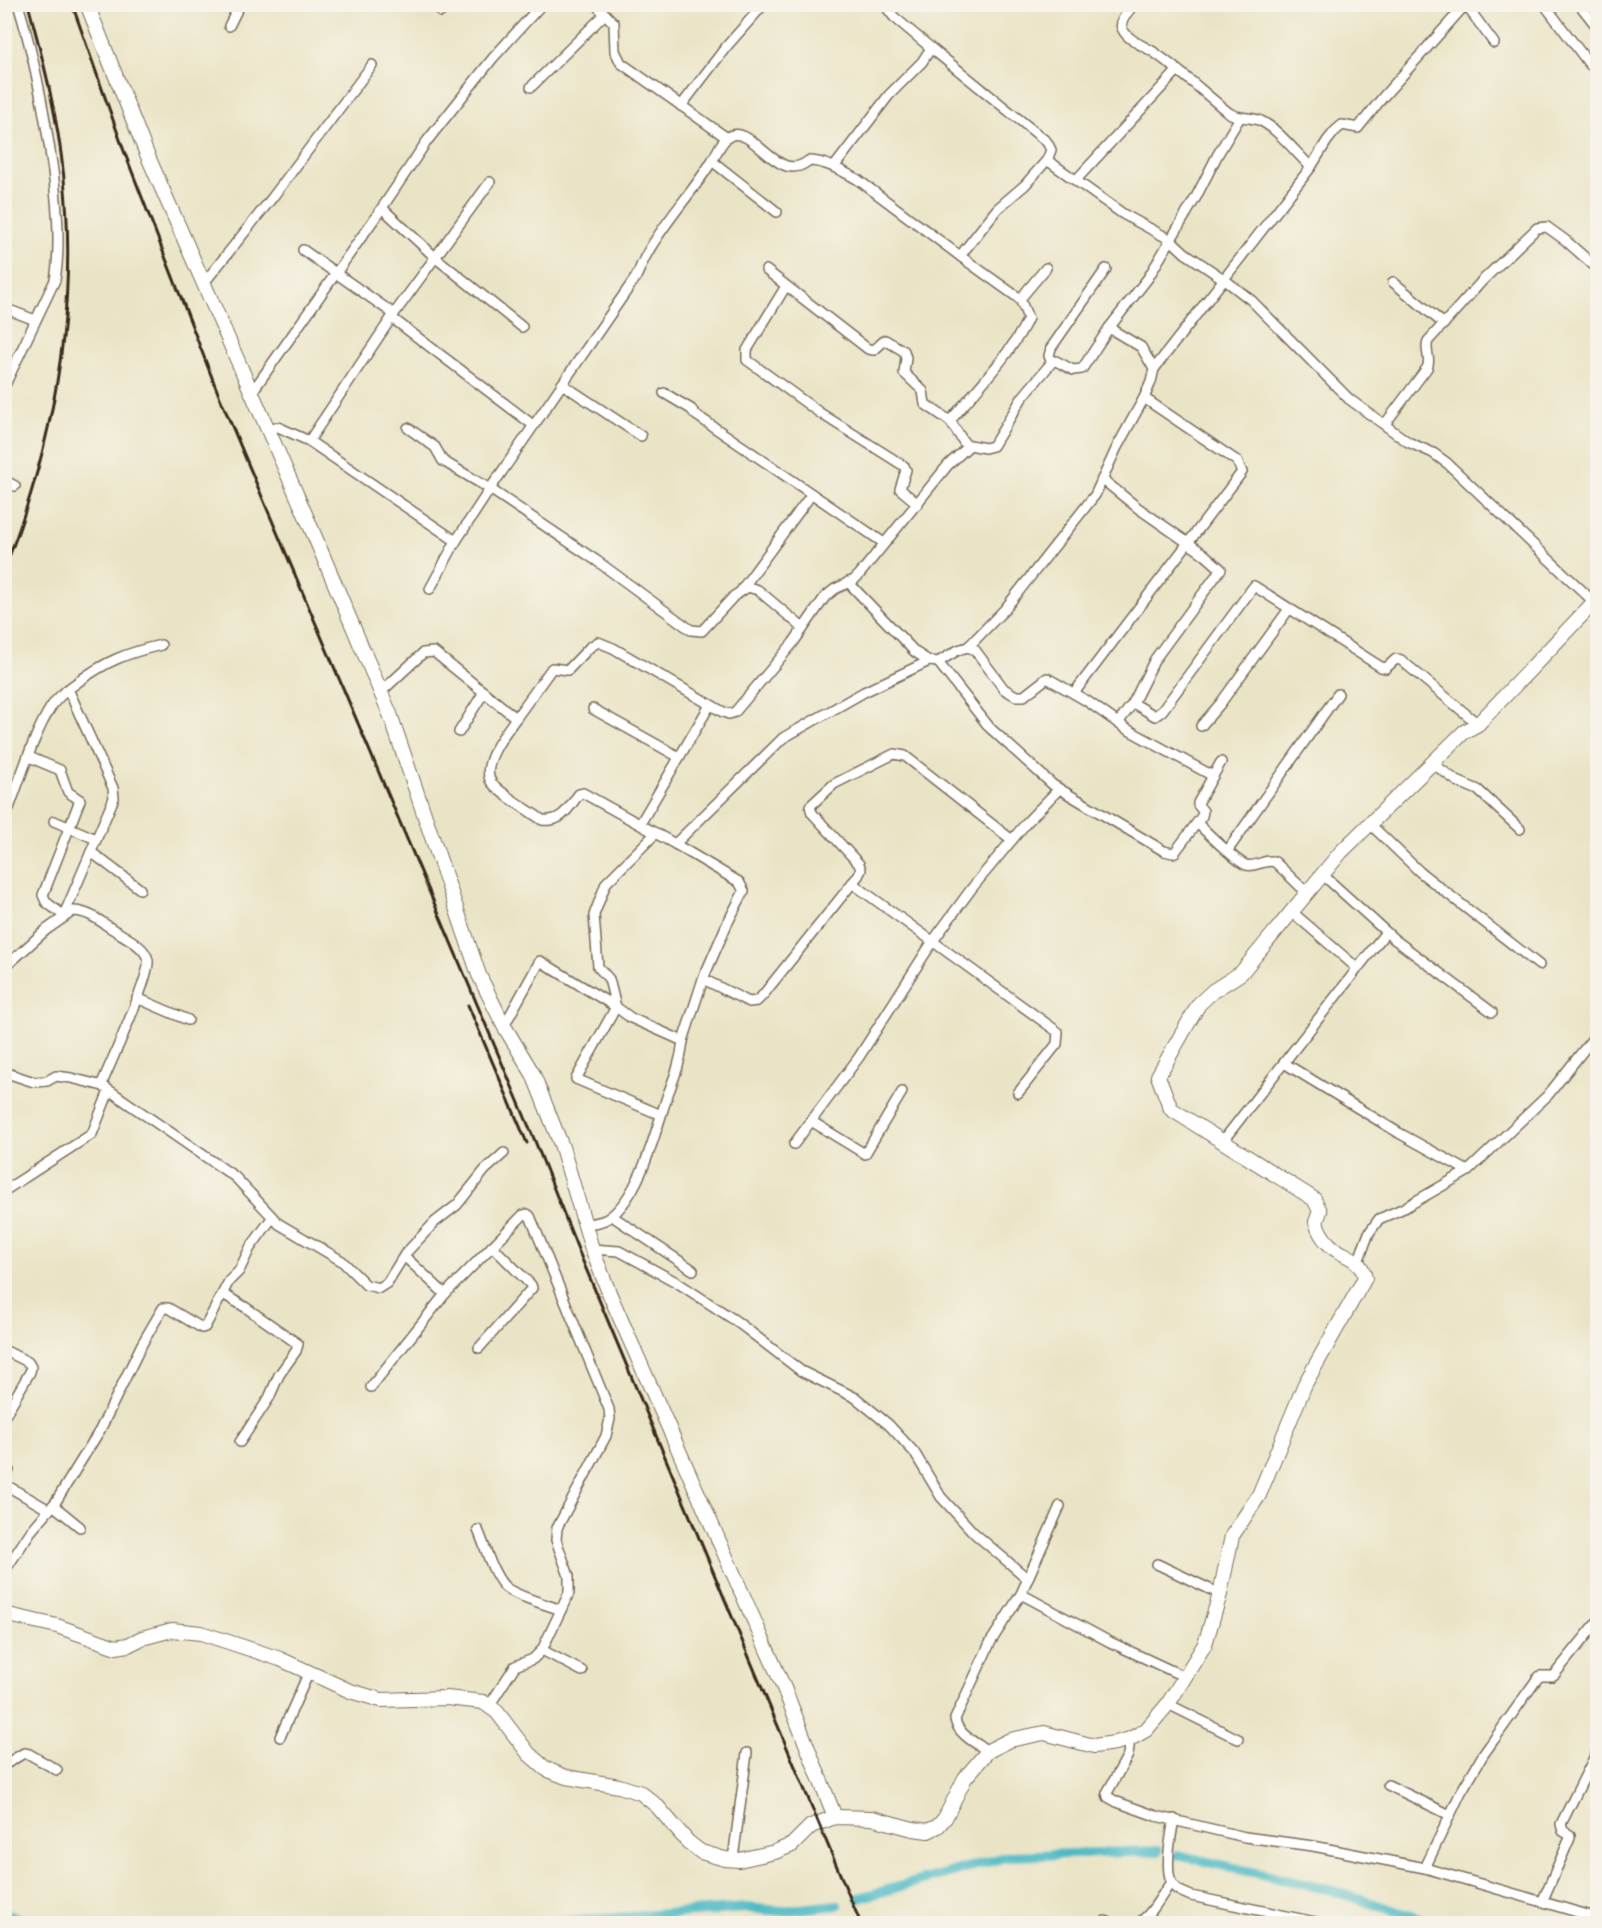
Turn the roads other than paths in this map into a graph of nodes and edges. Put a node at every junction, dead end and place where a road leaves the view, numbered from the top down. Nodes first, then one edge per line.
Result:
1 (18, 4) edge
2 (87, 4) edge
3 (240, 4) edge
4 (542, 4) edge
5 (764, 4) edge
6 (884, 4) edge
7 (1134, 4) edge
8 (1544, 4) edge
9 (1579, 4) edge
10 (1466, 5) edge
11 (601, 8) edge
12 (229, 26) dead end
13 (1598, 28) edge
14 (1494, 43) dead end
15 (931, 48) junction
16 (372, 65) dead end
17 (1590, 65) dead end
18 (1177, 71) junction
19 (531, 87) dead end
20 (681, 106) junction
21 (1239, 119) junction
22 (727, 138) junction
23 (1047, 160) junction
24 (712, 161) junction
25 (834, 167) junction
26 (1311, 167) junction
27 (1076, 180) junction
28 (490, 182) dead end
29 (382, 208) junction
30 (777, 212) dead end
31 (1171, 240) junction
32 (303, 250) dead end
33 (960, 256) junction
34 (436, 258) junction
35 (1046, 268) dead end
36 (1106, 268) dead end
37 (1598, 269) edge
38 (765, 270) dead end
39 (335, 272) junction
40 (1225, 280) junction
41 (1393, 282) dead end
42 (204, 283) junction
43 (786, 286) junction
44 (1020, 299) junction
45 (4, 308) edge
46 (393, 316) junction
47 (35, 321) junction
48 (1444, 324) junction
49 (522, 327) dead end
50 (1109, 328) junction
51 (1052, 362) junction
52 (1154, 369) junction
53 (562, 384) junction
54 (4, 387) edge
55 (252, 392) junction
56 (664, 393) dead end
57 (1144, 398) junction
58 (950, 421) junction
59 (1385, 424) junction
60 (533, 425) junction
61 (268, 428) junction
62 (408, 428) dead end
63 (641, 436) dead end
64 (309, 441) junction
65 (967, 447) junction
66 (1102, 479) junction
67 (4, 480) edge
68 (15, 486) dead end
69 (490, 489) junction
70 (812, 495) junction
71 (918, 504) junction
72 (456, 541) junction
73 (1187, 541) junction
74 (884, 543) junction
75 (848, 582) junction
76 (430, 589) dead end
77 (741, 591) junction
78 (1596, 600) edge
79 (1289, 609) junction
80 (803, 628) junction
81 (161, 645) dead end
82 (968, 647) junction
83 (933, 662) junction
84 (68, 689) junction
85 (381, 692) junction
86 (484, 692) junction
87 (1074, 693) junction
88 (1338, 694) dead end
89 (1133, 703) junction
90 (710, 705) junction
91 (593, 709) dead end
92 (516, 718) junction
93 (1118, 723) junction
94 (1478, 724) junction
95 (1201, 726) dead end
96 (459, 732) dead end
97 (29, 757) junction
98 (680, 757) junction
99 (1221, 762) dead end
100 (1432, 763) junction
101 (1213, 776) junction
102 (1059, 789) junction
103 (4, 821) edge
104 (54, 821) dead end
105 (1197, 823) junction
106 (640, 824) junction
107 (1370, 824) junction
108 (69, 828) junction
109 (1520, 829) dead end
110 (656, 833) junction
111 (96, 839) junction
112 (1012, 840) junction
113 (675, 844) junction
114 (1228, 850) junction
115 (91, 852) junction
116 (1322, 874) junction
117 (852, 883) junction
118 (140, 889) dead end
119 (1307, 893) junction
120 (1292, 911) junction
121 (63, 917) junction
122 (1386, 932) junction
123 (933, 941) junction
124 (1539, 965) dead end
125 (4, 968) edge
126 (1357, 968) junction
127 (703, 979) junction
128 (137, 998) junction
129 (616, 1007) junction
130 (1492, 1012) dead end
131 (188, 1020) dead end
132 (504, 1026) junction
133 (1598, 1032) edge
134 (683, 1041) junction
135 (1284, 1063) junction
136 (4, 1072) edge
137 (106, 1089) junction
138 (902, 1092) dead end
139 (1018, 1093) dead end
140 (661, 1115) junction
141 (811, 1121) junction
142 (1222, 1142) junction
143 (794, 1144) dead end
144 (504, 1153) dead end
145 (1468, 1171) junction
146 (4, 1191) edge
147 (612, 1216) junction
148 (272, 1218) junction
149 (584, 1224) junction
150 (492, 1246) junction
151 (592, 1249) junction
152 (404, 1256) junction
153 (1358, 1262) junction
154 (693, 1270) dead end
155 (223, 1294) junction
156 (445, 1294) junction
157 (479, 1348) dead end
158 (4, 1350) edge
159 (371, 1388) dead end
160 (4, 1417) edge
161 (240, 1442) dead end
162 (4, 1468) edge
163 (4, 1479) edge
164 (4, 1484) edge
165 (1060, 1506) dead end
166 (51, 1508) junction
167 (80, 1527) dead end
168 (478, 1530) dead end
169 (1157, 1564) dead end
170 (4, 1572) edge
171 (1028, 1579) junction
172 (1021, 1594) junction
173 (1220, 1594) junction
174 (561, 1610) junction
175 (4, 1614) edge
176 (1598, 1621) edge
177 (542, 1650) junction
178 (582, 1671) dead end
179 (309, 1672) junction
180 (1185, 1677) junction
181 (1168, 1704) junction
182 (489, 1706) junction
183 (280, 1737) dead end
184 (1130, 1739) junction
185 (1238, 1739) dead end
186 (1598, 1750) edge
187 (988, 1751) junction
188 (747, 1753) dead end
189 (4, 1765) edge
190 (57, 1770) dead end
191 (1388, 1785) dead end
192 (1450, 1815) junction
193 (835, 1817) junction
194 (1174, 1819) junction
195 (733, 1860) junction
196 (1425, 1868) junction
197 (1171, 1882) junction
198 (1542, 1902) junction
199 (1598, 1918) edge
200 (1104, 1923) edge
201 (1115, 1923) edge
202 (1137, 1923) edge
203 (1325, 1923) edge

1 - 47 street
2 - 42 street
3 - 12 street
4 - 29 street
5 - 20 street
6 - 15 street
7 - 18 street
8 - 17 street
9 - 13 street
10 - 14 street
10 - 26 street
11 - 19 street
11 - 20 street
15 - 23 street
15 - 25 street
16 - 42 street
18 - 21 street
18 - 27 street
20 - 22 street
21 - 26 street
21 - 31 street
22 - 24 street
22 - 25 street
23 - 27 street
23 - 33 street
24 - 30 street
24 - 53 street
25 - 33 street
26 - 40 street
27 - 31 street
28 - 34 street
29 - 34 street
29 - 39 street
31 - 40 street
31 - 50 street
32 - 39 street
33 - 44 street
34 - 46 street
34 - 49 street
35 - 44 street
36 - 51 street
37 - 48 street
38 - 43 street
39 - 46 street
39 - 55 street
40 - 52 street
40 - 59 street
41 - 48 street
42 - 55 street
43 - 58 street
43 - 71 street
44 - 58 street
45 - 47 street
46 - 60 street
46 - 64 street
47 - 54 street
48 - 59 street
50 - 51 street
50 - 52 street
51 - 65 street
52 - 57 street
53 - 60 street
53 - 63 street
55 - 61 street
56 - 70 street
57 - 66 street
57 - 73 street
58 - 65 street
59 - 78 street
60 - 69 street
61 - 64 street
61 - 85 street
62 - 69 street
64 - 72 street
65 - 71 street
66 - 73 street
66 - 82 street
67 - 68 street
69 - 72 street
69 - 77 street
70 - 74 street
70 - 77 street
71 - 74 street
72 - 76 street
73 - 87 street
73 - 89 street
74 - 75 street
75 - 80 street
75 - 83 street
77 - 80 street
78 - 94 street
79 - 89 street
79 - 94 street
79 - 95 street
80 - 90 street
81 - 84 street
82 - 83 street
82 - 87 street
83 - 102 street
83 - 113 street
84 - 97 street
84 - 111 street
85 - 86 street
85 - 132 street
86 - 92 street
86 - 96 street
87 - 93 street
88 - 114 street
89 - 93 street
90 - 92 street
90 - 98 street
91 - 98 street
92 - 106 street
93 - 101 street
94 - 100 street
97 - 103 street
97 - 108 street
98 - 106 street
99 - 101 street
100 - 107 street
100 - 109 street
101 - 105 street
102 - 105 street
102 - 112 street
104 - 108 street
105 - 114 street
106 - 110 street
107 - 116 street
107 - 124 street
108 - 111 street
108 - 121 street
110 - 113 street
110 - 129 street
111 - 115 street
112 - 117 street
112 - 123 street
113 - 127 street
114 - 119 street
115 - 118 street
115 - 121 street
116 - 119 street
116 - 122 street
117 - 123 street
117 - 127 street
119 - 120 street
120 - 126 street
120 - 142 street
121 - 125 street
121 - 128 street
122 - 126 street
122 - 130 street
123 - 139 street
123 - 141 street
126 - 135 street
127 - 134 street
128 - 131 street
128 - 137 street
129 - 132 street
129 - 134 street
129 - 140 street
132 - 149 street
133 - 145 street
134 - 140 street
135 - 142 street
135 - 145 street
136 - 137 street
137 - 146 street
137 - 148 street
138 - 141 street
140 - 147 street
141 - 143 street
142 - 153 street
144 - 152 street
145 - 153 street
147 - 149 street
147 - 154 street
148 - 152 street
148 - 155 street
149 - 151 street
150 - 156 street
150 - 157 street
150 - 174 street
151 - 171 street
151 - 193 street
152 - 156 street
153 - 173 street
155 - 161 street
155 - 166 street
156 - 159 street
158 - 160 street
162 - 163 street
164 - 166 street
165 - 171 street
166 - 167 street
166 - 170 street
168 - 174 street
169 - 173 street
171 - 172 street
172 - 180 street
172 - 187 street
173 - 180 street
174 - 177 street
175 - 179 street
176 - 192 street
177 - 178 street
177 - 182 street
179 - 182 street
179 - 183 street
180 - 181 street
181 - 184 street
181 - 185 street
182 - 195 street
184 - 187 street
184 - 194 street
186 - 198 street
187 - 193 street
188 - 195 street
189 - 190 street
191 - 192 street
192 - 196 street
193 - 195 street
194 - 196 street
194 - 197 street
196 - 198 street
197 - 202 street
197 - 203 street
198 - 199 street
200 - 201 street

